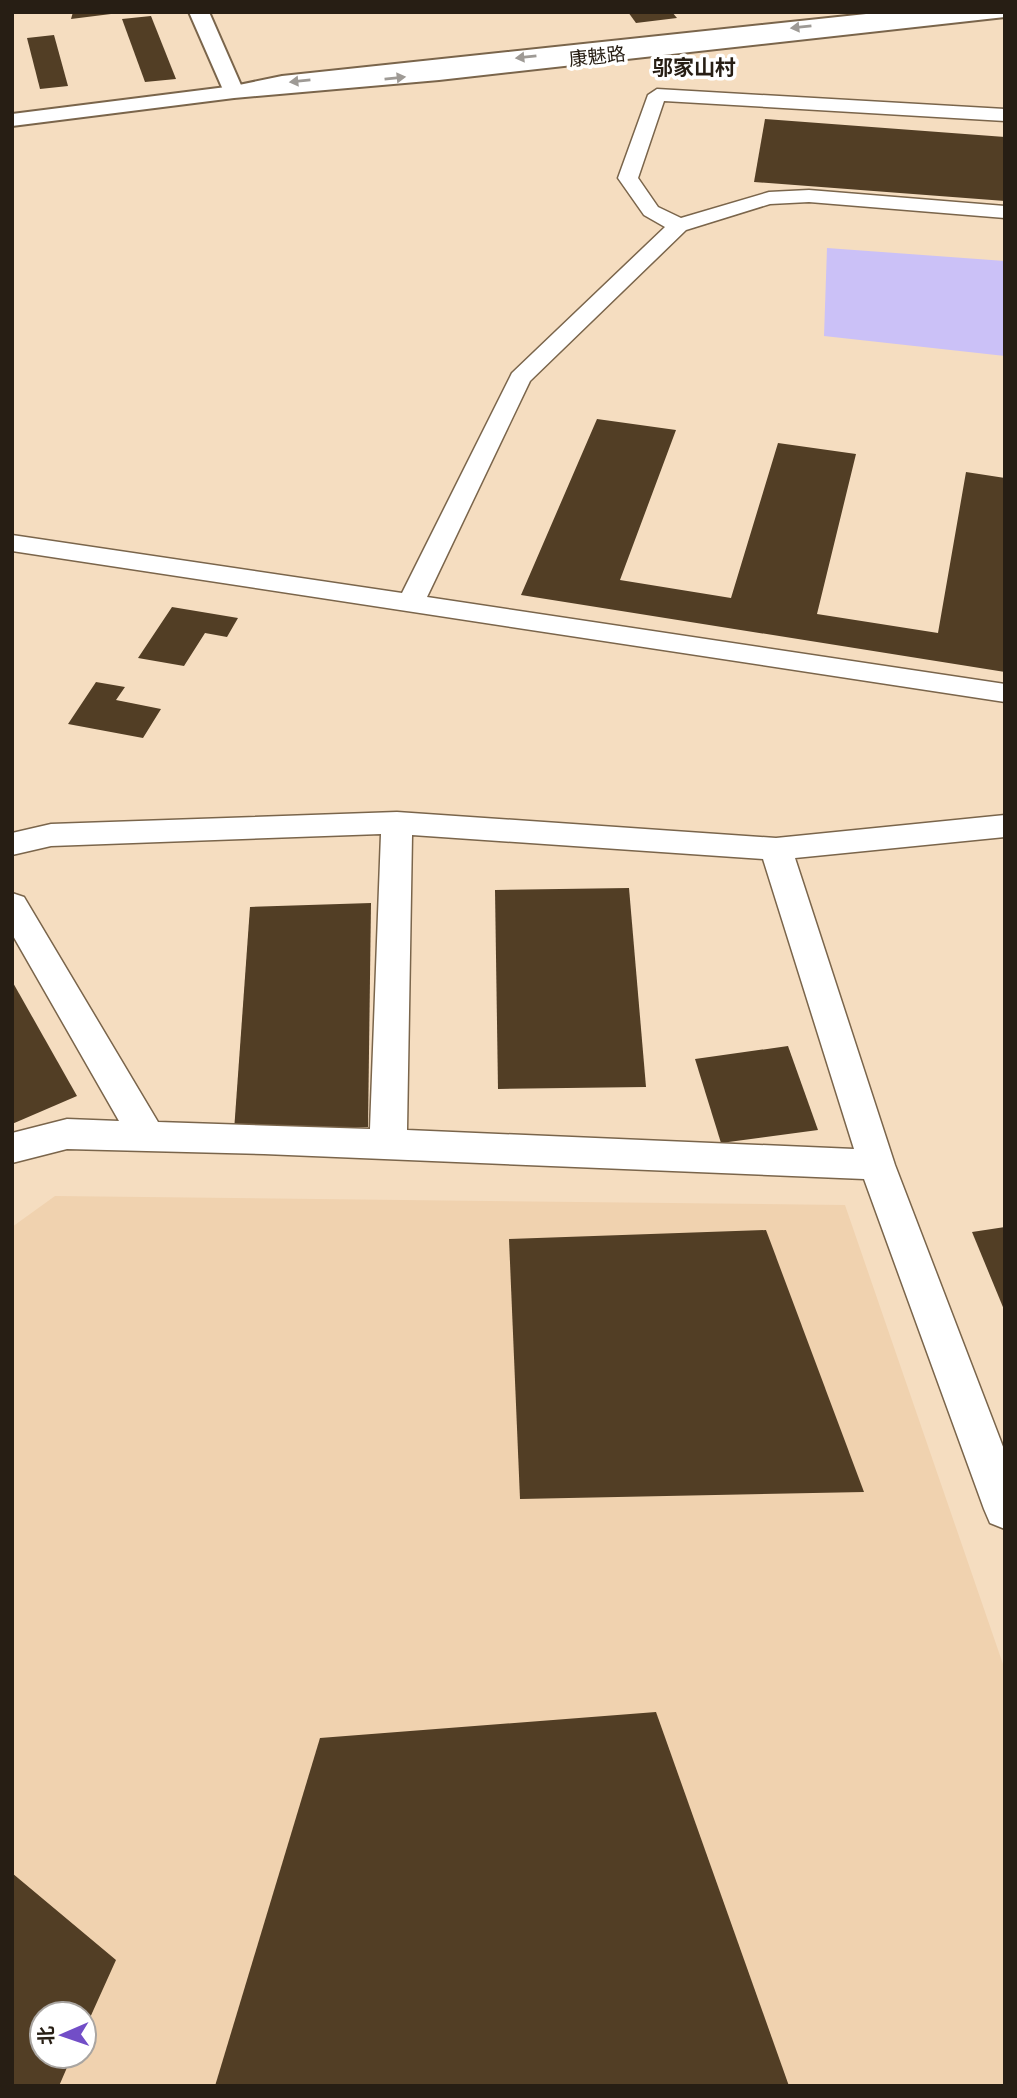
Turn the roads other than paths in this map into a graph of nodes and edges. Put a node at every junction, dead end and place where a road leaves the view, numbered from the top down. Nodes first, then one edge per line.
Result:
1 (199, 12) edge
2 (942, 12) edge
3 (1002, 12) edge
4 (234, 92) junction
5 (12, 111) edge
6 (1005, 115) edge
7 (12, 120) edge
8 (1005, 212) edge
9 (679, 226) junction
10 (12, 542) edge
11 (411, 603) junction
12 (1005, 693) edge
13 (397, 823) junction
14 (1005, 825) edge
15 (12, 844) edge
16 (776, 849) junction
17 (12, 905) edge
18 (148, 1136) junction
19 (388, 1144) junction
20 (12, 1147) edge
21 (877, 1165) junction
22 (1005, 1509) edge

1 - 4 main road
2 -> 4 main road, 康魅路
4 -> 3 main road, 康魅路
4 - 5 main road, 康魅路
4 - 7 main road, 康魅路
6 - 9 street
8 - 9 street
9 - 11 street
10 - 11 street
11 - 12 street
13 - 15 street
13 - 16 street
13 - 19 street
14 - 16 street
16 - 21 street
17 - 18 street
18 - 19 street
18 - 20 street
19 - 21 street
21 - 22 street

